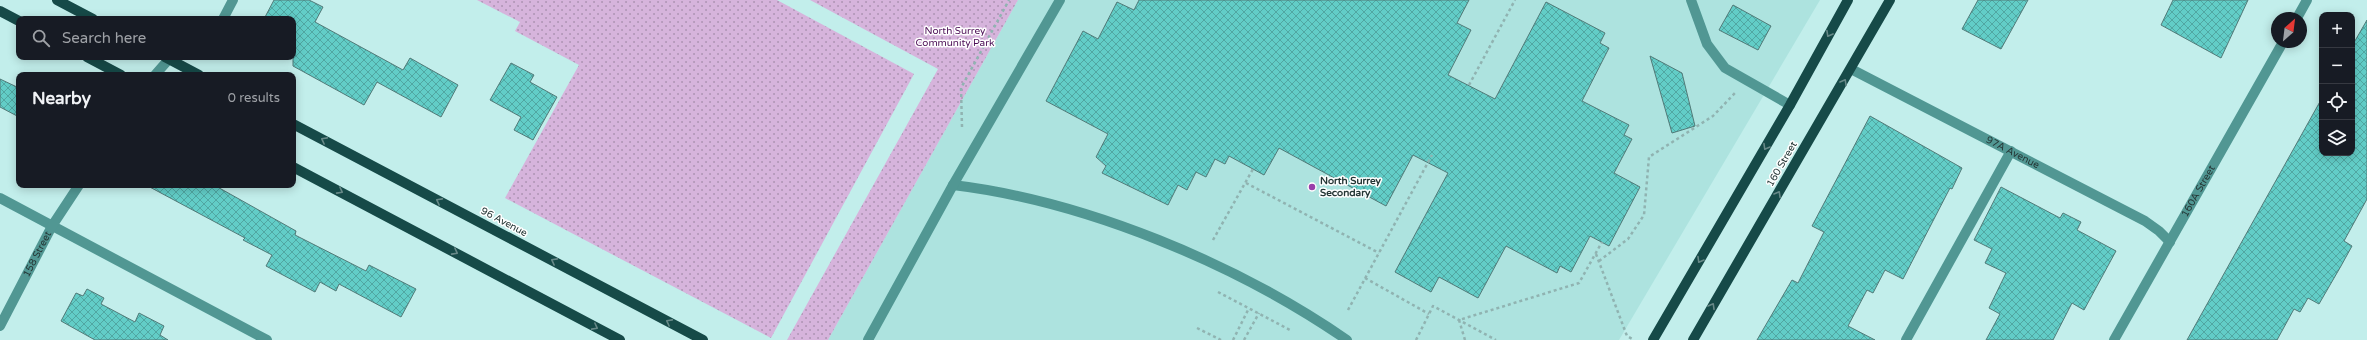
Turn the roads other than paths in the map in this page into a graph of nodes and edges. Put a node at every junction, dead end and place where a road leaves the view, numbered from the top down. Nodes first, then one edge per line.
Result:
1 (57, 0) edge
2 (233, 0) edge
3 (1060, 0) edge
4 (1691, 0) edge
5 (1848, 0) edge
6 (1890, 0) edge
7 (2307, 0) edge
8 (0, 11) edge
9 (2300, 12) edge
10 (87, 16) edge
11 (225, 16) edge
12 (16, 19) edge
13 (2280, 48) edge
14 (93, 60) edge
15 (166, 60) edge
16 (171, 60) edge
17 (1851, 69) junction
18 (115, 72) edge
19 (157, 72) edge
20 (193, 72) edge
21 (1790, 105) junction
22 (296, 126) edge
23 (2011, 151) junction
24 (296, 169) edge
25 (953, 185) junction
26 (77, 188) edge
27 (0, 198) edge
28 (52, 226) junction
29 (2170, 242) junction
30 (0, 326) edge
31 (267, 340) edge
32 (620, 340) edge
33 (703, 340) edge
34 (868, 340) edge
35 (1347, 340) edge
36 (1653, 340) edge
37 (1693, 340) edge
38 (1906, 340) edge
39 (2114, 340) edge

1 - 10 main road
2 - 11 street
3 - 25 street
4 - 21 street
5 -> 21 main road
6 - 17 main road, 160 Street
7 - 9 street
8 - 12 main road
13 - 29 street, 160A Street
14 - 18 main road
15 - 19 street
16 - 20 main road
17 - 23 street, 97A Avenue
37 -> 17 main road, 160 Street
21 -> 36 main road
33 -> 22 main road, 96 Avenue
23 - 29 street, 97A Avenue
23 - 38 street
24 -> 32 main road
25 - 34 street
25 - 35 street
26 - 28 street, 158 Street
27 - 28 street
28 - 30 street, 158 Street
28 - 31 street
29 - 39 street, 160A Street

